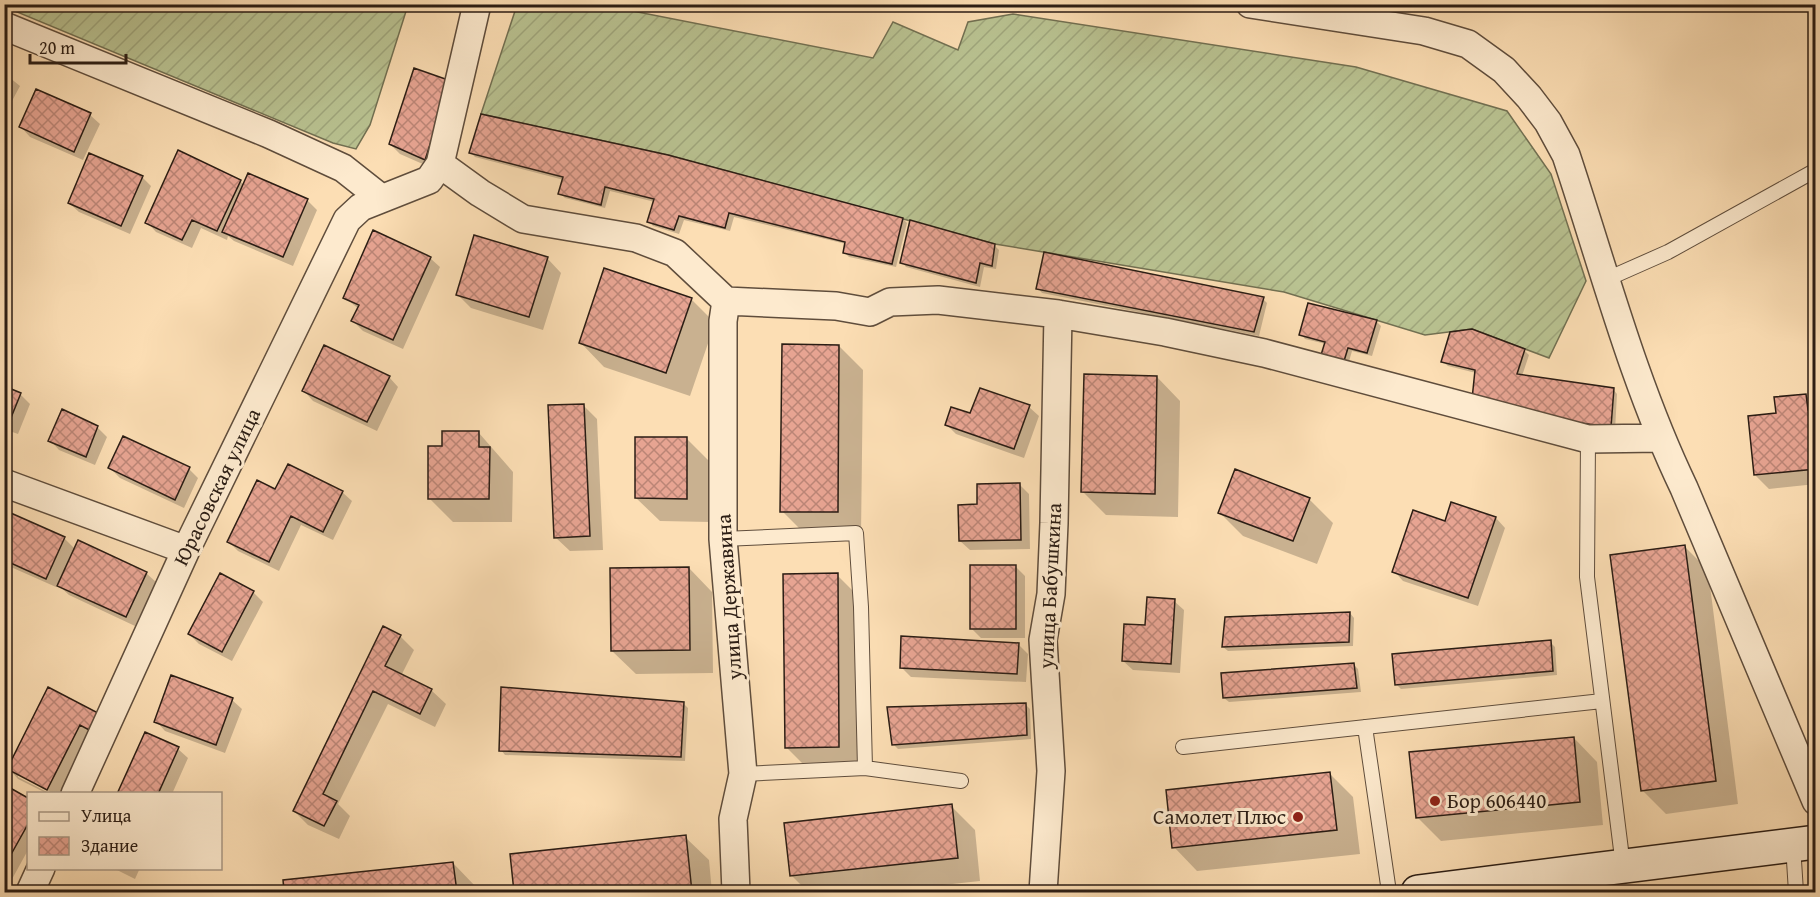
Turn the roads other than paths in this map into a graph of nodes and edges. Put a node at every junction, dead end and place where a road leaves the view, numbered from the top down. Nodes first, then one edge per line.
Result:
1 (477, 4) edge
2 (1251, 4) edge
3 (4, 26) edge
4 (440, 164) junction
5 (1815, 170) edge
6 (381, 198) junction
7 (1607, 279) junction
8 (726, 301) junction
9 (1058, 314) junction
10 (1660, 438) junction
11 (1588, 439) junction
12 (4, 483) edge
13 (723, 538) junction
14 (186, 550) junction
15 (1602, 701) junction
16 (1365, 727) junction
17 (1184, 747) dead end
18 (865, 768) junction
19 (743, 774) junction
20 (961, 781) dead end
21 (76, 792) edge
22 (1815, 801) edge
23 (1804, 843) edge
24 (1623, 866) junction
25 (40, 870) edge
26 (30, 892) edge
27 (735, 892) edge
28 (1043, 892) edge
29 (1389, 892) edge
30 (1418, 892) edge
31 (1796, 892) edge

1 - 4 street
2 - 7 street
3 - 6 street
4 - 6 street, Юрасовская улица
4 - 8 street
5 - 7 lane
6 - 14 street, Юрасовская улица
7 - 10 street
8 - 9 street
8 - 13 street, улица Державина
9 - 11 street
9 - 28 street, улица Бабушкина
10 - 11 street
10 - 22 street
11 - 15 lane
12 - 14 street
13 - 18 lane
13 - 19 street, улица Державина
14 - 21 street, Юрасовская улица
15 - 16 lane
15 - 24 lane
16 - 17 lane
16 - 29 lane
18 - 19 lane
18 - 20 lane
19 - 27 street, улица Державина
23 - 24 main road
23 - 31 lane
24 - 30 main road
25 - 26 street

